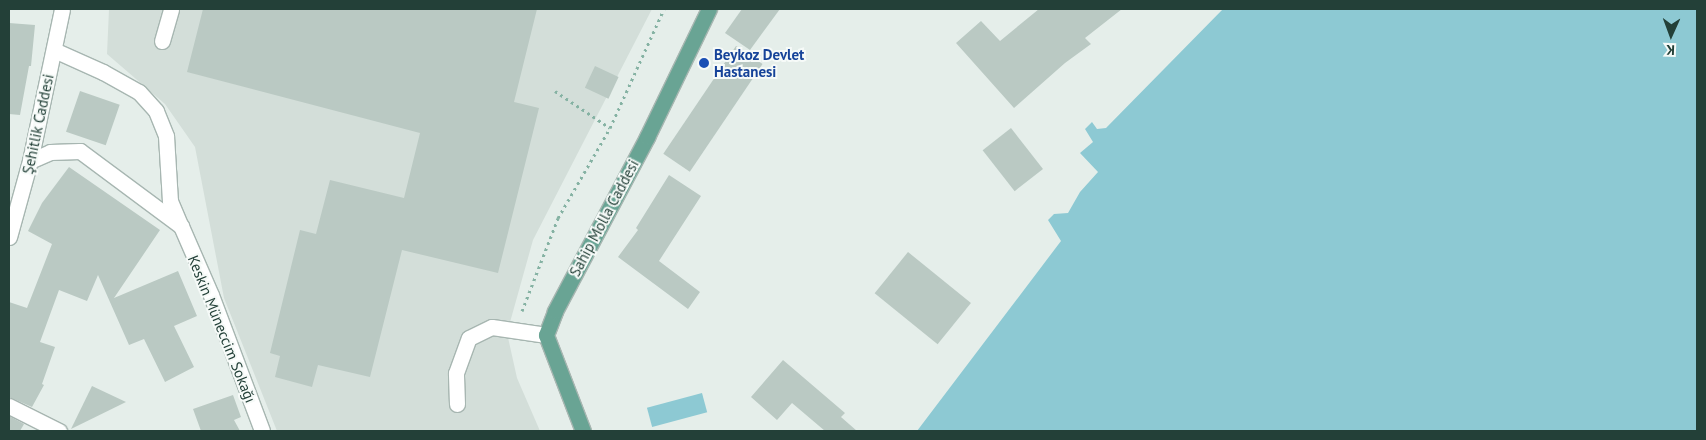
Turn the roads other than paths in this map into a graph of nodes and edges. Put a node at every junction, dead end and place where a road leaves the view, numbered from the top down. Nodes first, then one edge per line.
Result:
1 (62, 9) edge
2 (171, 9) edge
3 (710, 9) edge
4 (162, 41) dead end
5 (54, 50) junction
6 (30, 161) junction
7 (181, 226) junction
8 (9, 238) edge
9 (546, 335) junction
10 (457, 404) dead end
11 (9, 406) edge
12 (59, 431) edge
13 (262, 431) edge
14 (583, 431) edge

1 - 5 street, Şehitlik Caddesi
2 - 4 street
3 - 9 main road, Sahip Molla Caddesi
5 - 6 street, Şehitlik Caddesi
5 - 7 street, Keskin Müneccim Sokağı
6 - 7 street, Keskin Müneccim Sokağı
6 - 8 street, Şehitlik Caddesi
7 - 13 street, Keskin Müneccim Sokağı
9 - 10 street
9 - 14 main road
11 - 12 street

